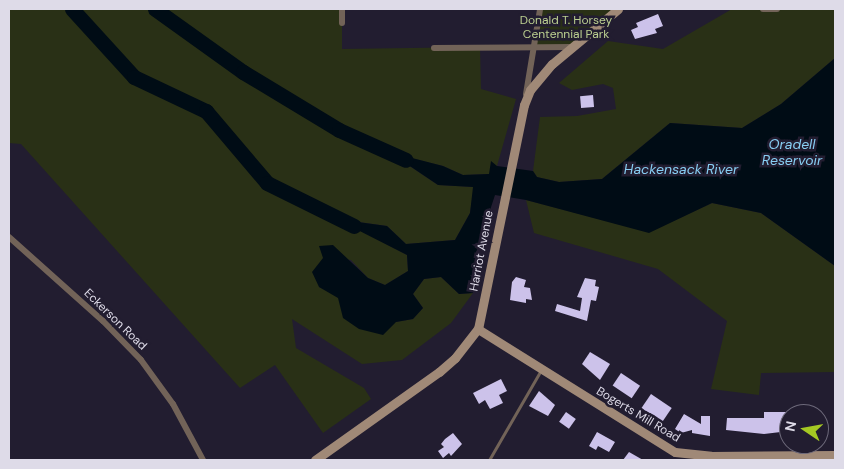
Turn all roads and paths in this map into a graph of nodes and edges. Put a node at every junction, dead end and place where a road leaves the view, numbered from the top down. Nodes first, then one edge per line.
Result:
1 (342, 9) edge
2 (540, 9) edge
3 (618, 9) edge
4 (763, 9) edge
5 (777, 9) edge
6 (342, 23) dead end
7 (533, 46) junction
8 (572, 47) junction
9 (434, 48) dead end
10 (524, 105) junction
11 (9, 237) edge
12 (478, 329) junction
13 (541, 369) junction
14 (835, 455) edge
15 (710, 458) edge
16 (203, 460) edge
17 (316, 460) edge
18 (489, 460) edge

1 - 6 street
2 - 7 street
3 - 8 street, Harriot Avenue
4 - 5 street
7 - 8 street
7 - 9 street
7 - 10 street
8 - 10 street, Harriot Avenue
10 - 12 street, Harriot Avenue
11 - 16 street, Eckerson Road
12 - 13 street, Bogerts Mill Road
12 - 17 street, Harriot Avenue
13 - 15 street, Bogerts Mill Road
13 - 18 lane
14 - 15 street, Bogerts Mill Road

